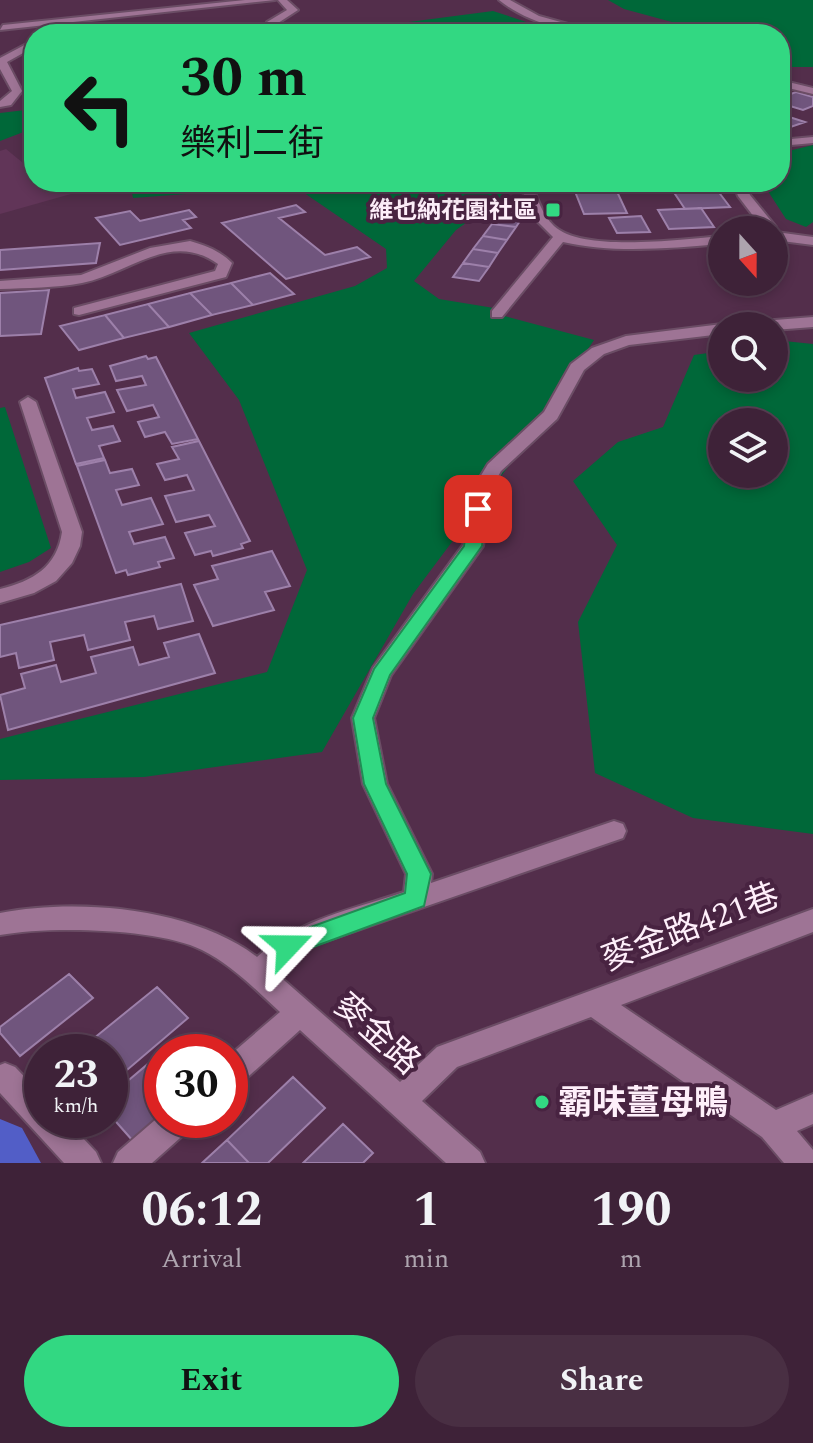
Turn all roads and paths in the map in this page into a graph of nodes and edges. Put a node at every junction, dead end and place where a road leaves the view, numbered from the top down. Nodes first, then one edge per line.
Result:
1 (271, 0) edge
2 (282, 0) edge
3 (503, 0) edge
4 (113, 16) junction
5 (40, 24) edge
6 (109, 24) edge
7 (274, 24) edge
8 (560, 24) edge
9 (24, 26) edge
10 (3, 28) dead end
11 (24, 48) edge
12 (790, 85) edge
13 (813, 88) edge
14 (0, 104) edge
15 (813, 140) edge
16 (790, 142) edge
17 (529, 192) edge
18 (743, 192) edge
19 (759, 216) edge
20 (560, 237) junction
21 (788, 237) edge
22 (708, 241) edge
23 (813, 241) edge
24 (0, 285) edge
25 (79, 311) dead end
26 (497, 314) dead end
27 (813, 322) edge
28 (788, 324) edge
29 (708, 331) edge
30 (28, 402) dead end
31 (0, 596) edge
32 (614, 831) dead end
33 (416, 899) junction
34 (813, 920) edge
35 (2, 922) edge
36 (258, 974) junction
37 (594, 1003) junction
38 (300, 1012) junction
39 (248, 1058) edge
40 (5, 1077) dead end
41 (24, 1097) edge
42 (400, 1102) junction
43 (813, 1109) edge
44 (773, 1126) junction
45 (62, 1138) edge
46 (157, 1138) edge
47 (85, 1163) edge
48 (129, 1163) edge
49 (469, 1163) edge
50 (804, 1163) edge

1 - 4 street
2 - 7 street
3 - 8 street
4 - 5 street
4 - 6 street
9 - 10 street
11 - 14 street
12 - 13 street
15 - 16 street
17 - 20 street
18 - 19 street
20 - 22 street
20 - 26 street
21 - 23 street
24 - 25 street
27 - 28 street
29 - 33 street
30 - 31 street
32 - 33 street
33 - 36 street
34 - 37 street, 麥金路421巷
35 - 36 street, 麥金路
36 - 38 street, 麥金路
37 - 42 street, 麥金路421巷
37 - 44 street, 麥金路421巷
38 - 39 street
38 - 42 street, 麥金路
40 - 41 street
42 - 49 street, 麥金路
43 - 44 street
44 - 50 street, 麥金路421巷
45 - 47 street
46 - 48 street

